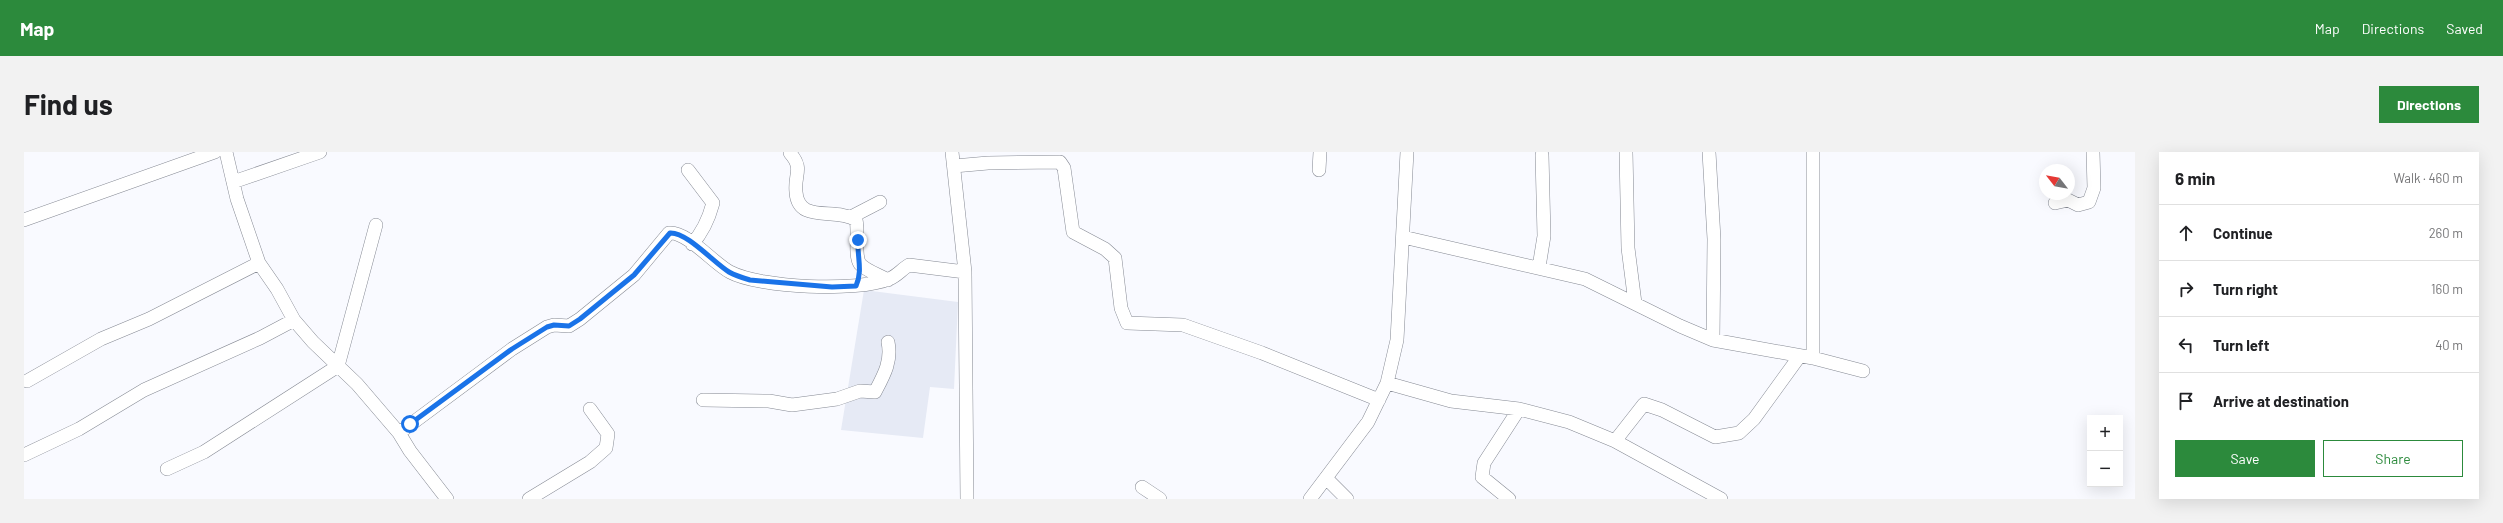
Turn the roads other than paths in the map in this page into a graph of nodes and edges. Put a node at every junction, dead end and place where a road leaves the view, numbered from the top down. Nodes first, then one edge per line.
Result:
1 (216, 152) edge
2 (226, 152) edge
3 (320, 152) edge
4 (952, 152) edge
5 (1320, 152) edge
6 (1407, 152) edge
7 (1626, 152) edge
8 (1709, 152) edge
9 (1813, 152) edge
10 (2094, 152) edge
11 (790, 153) dead end
12 (1542, 155) dead end
13 (954, 166) junction
14 (688, 170) dead end
15 (1319, 170) dead end
16 (233, 182) junction
17 (880, 202) dead end
18 (2055, 203) dead end
19 (851, 217) junction
20 (24, 220) edge
21 (376, 225) dead end
22 (1403, 237) junction
23 (692, 244) junction
24 (259, 263) junction
25 (860, 264) junction
26 (1539, 267) junction
27 (965, 272) junction
28 (888, 280) junction
29 (856, 286) junction
30 (1635, 303) junction
31 (294, 320) junction
32 (1713, 340) junction
33 (888, 342) dead end
34 (1799, 357) junction
35 (1813, 358) junction
36 (338, 366) junction
37 (1863, 372) dead end
38 (27, 381) dead end
39 (1387, 383) junction
40 (703, 400) dead end
41 (1379, 400) junction
42 (590, 409) dead end
43 (1519, 409) junction
44 (399, 432) junction
45 (1615, 441) junction
46 (24, 456) edge
47 (167, 468) dead end
48 (1326, 478) junction
49 (1142, 487) dead end
50 (447, 499) edge
51 (529, 499) edge
52 (967, 499) edge
53 (1160, 499) edge
54 (1310, 499) edge
55 (1347, 499) edge
56 (1509, 499) edge
57 (1721, 499) edge

1 - 20 street
2 - 16 street
3 - 16 street
4 - 13 street
5 - 15 street
6 - 22 street
7 - 30 street
8 - 32 street
9 - 35 street
10 - 18 street
11 - 19 street
12 - 26 street
13 - 27 street
13 - 41 street
14 - 23 street
16 - 24 street
17 - 19 street
19 - 25 street
21 - 36 street
22 - 26 street
22 - 39 street
23 - 29 street
23 - 44 street
24 - 31 street
24 - 38 street
25 - 28 street
25 - 29 street
26 - 30 street
27 - 28 street
27 - 52 street
28 - 29 street
30 - 32 street
31 - 36 street
31 - 46 street
32 - 34 street
33 - 40 street
34 - 35 street
34 - 45 street
35 - 37 street
36 - 44 street
36 - 47 street
39 - 41 street
39 - 43 street
41 - 48 street
42 - 51 street
43 - 45 street
43 - 56 street
44 - 50 street
45 - 57 street
48 - 54 street
48 - 55 street
49 - 53 street

